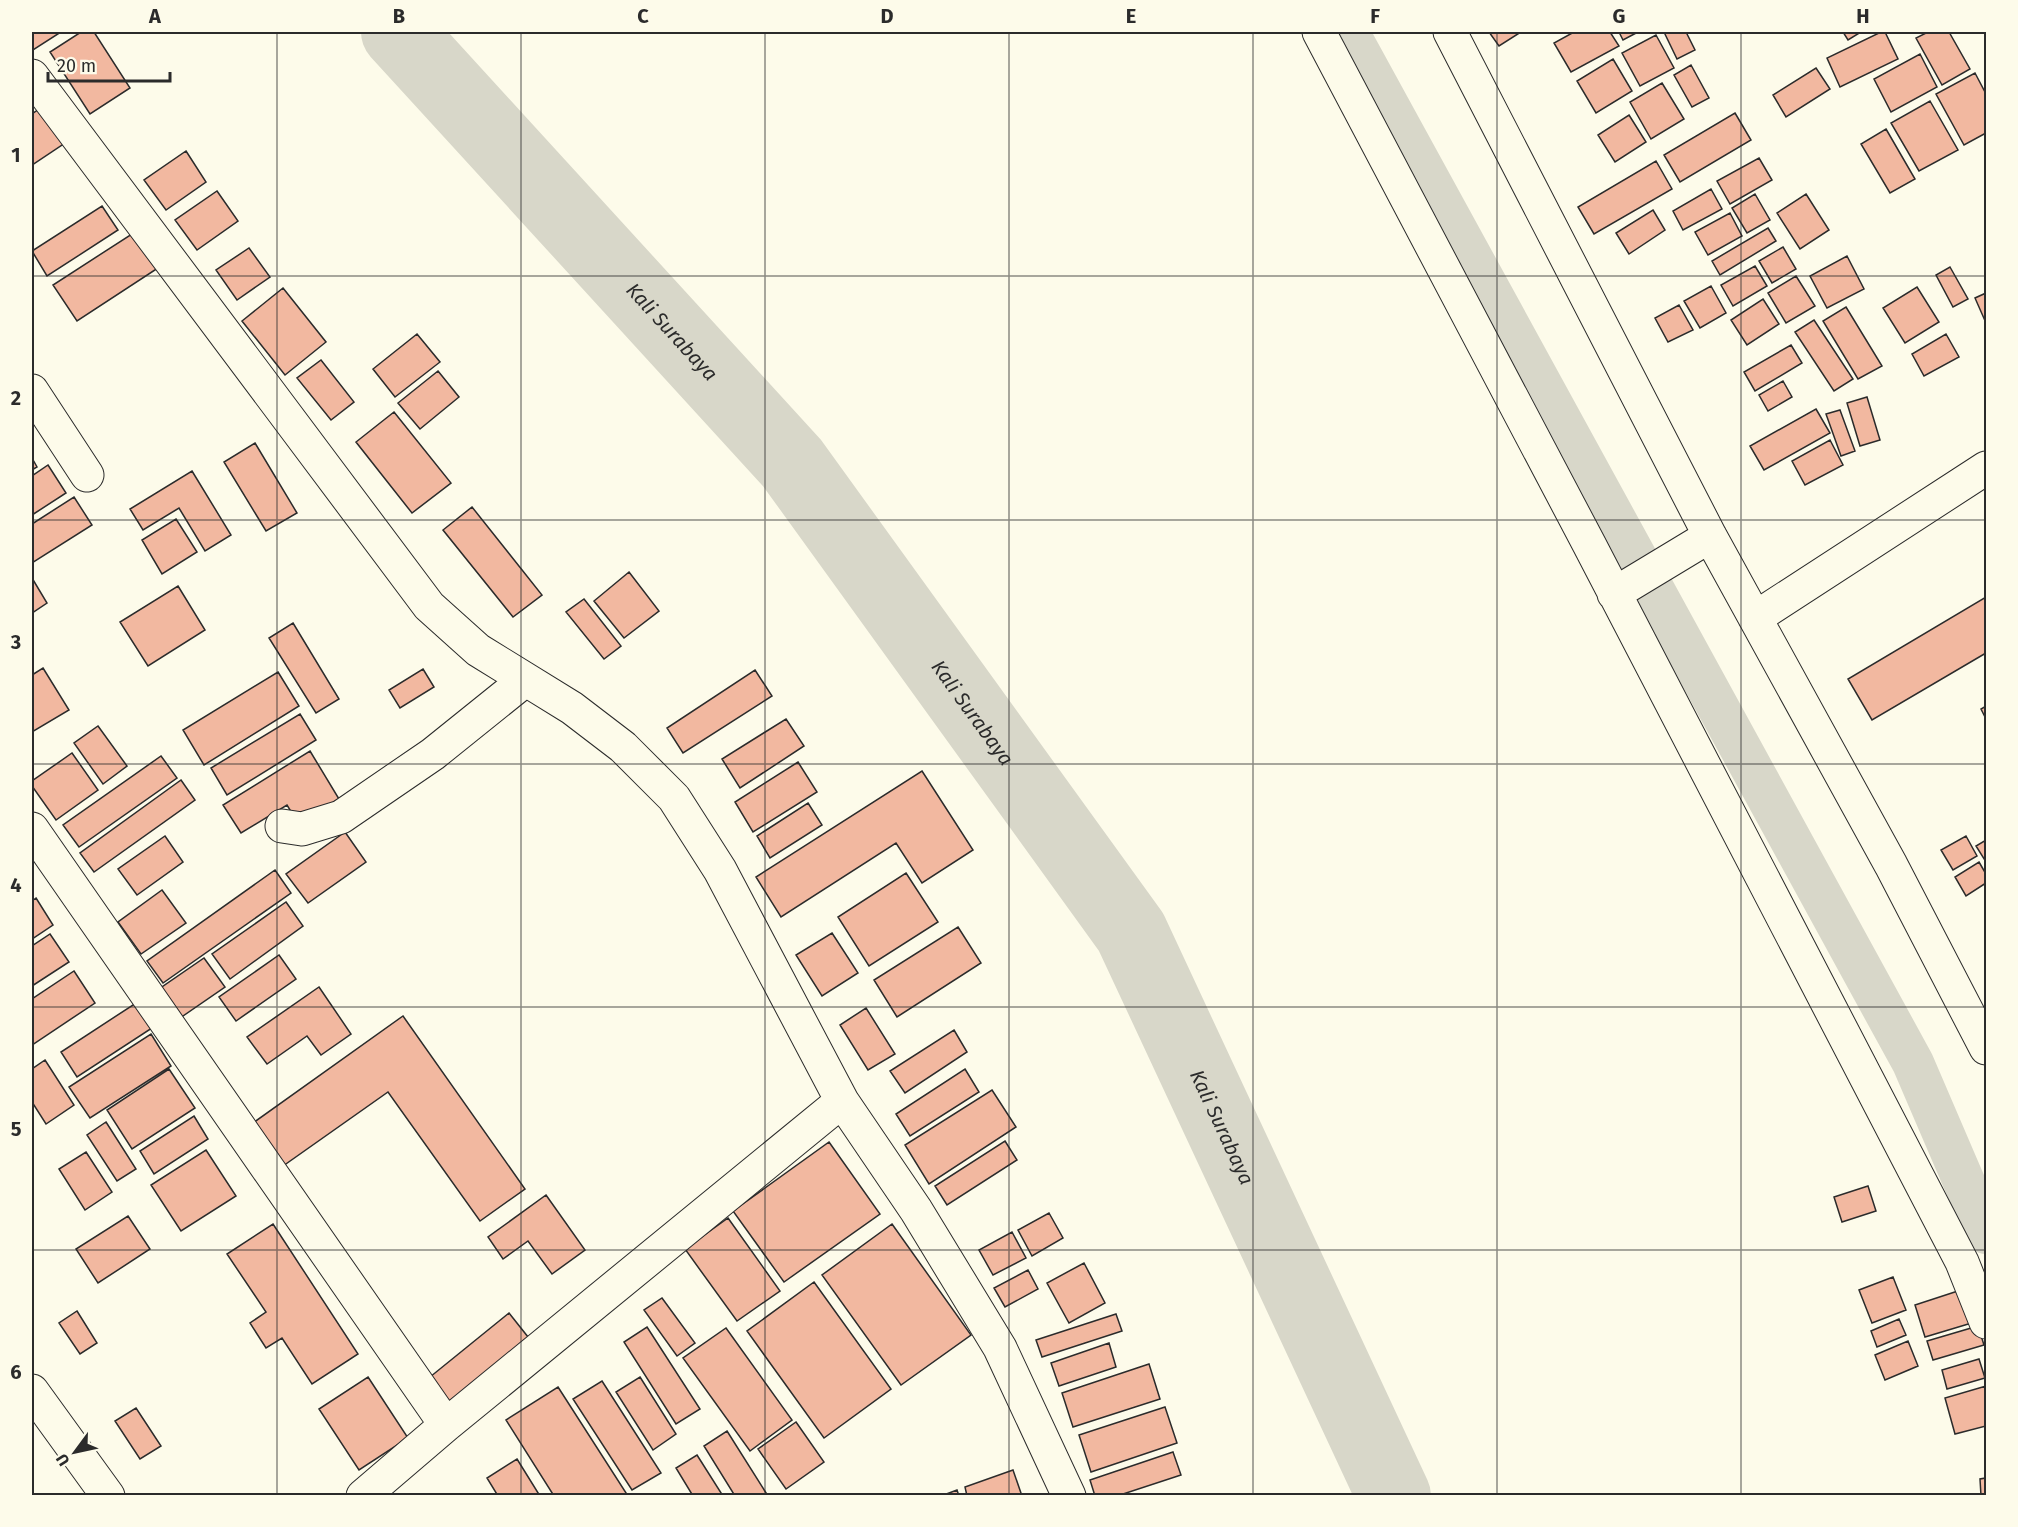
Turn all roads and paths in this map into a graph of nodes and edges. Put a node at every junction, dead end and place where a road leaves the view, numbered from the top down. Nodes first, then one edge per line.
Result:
1 (1319, 32) edge
2 (1450, 32) edge
3 (32, 76) edge
4 (32, 391) edge
5 (1986, 468) edge
6 (87, 475) dead end
7 (1697, 544) junction
8 (1620, 590) junction
9 (1755, 618) junction
10 (525, 680) junction
11 (282, 826) dead end
12 (32, 829) edge
13 (1986, 1048) edge
14 (842, 1101) junction
15 (1975, 1258) edge
16 (1986, 1322) edge
17 (32, 1391) edge
18 (446, 1425) junction
19 (108, 1496) edge
20 (363, 1496) edge
21 (1069, 1496) edge

1 - 8 street
2 - 7 street
3 - 10 street
4 - 6 street
5 - 9 street
7 - 8 street
7 - 9 street
8 - 15 street
9 - 13 street
10 - 11 street
10 - 14 street
12 - 18 street
14 - 18 street
14 - 21 street
15 - 16 street
17 - 19 street
18 - 20 street

